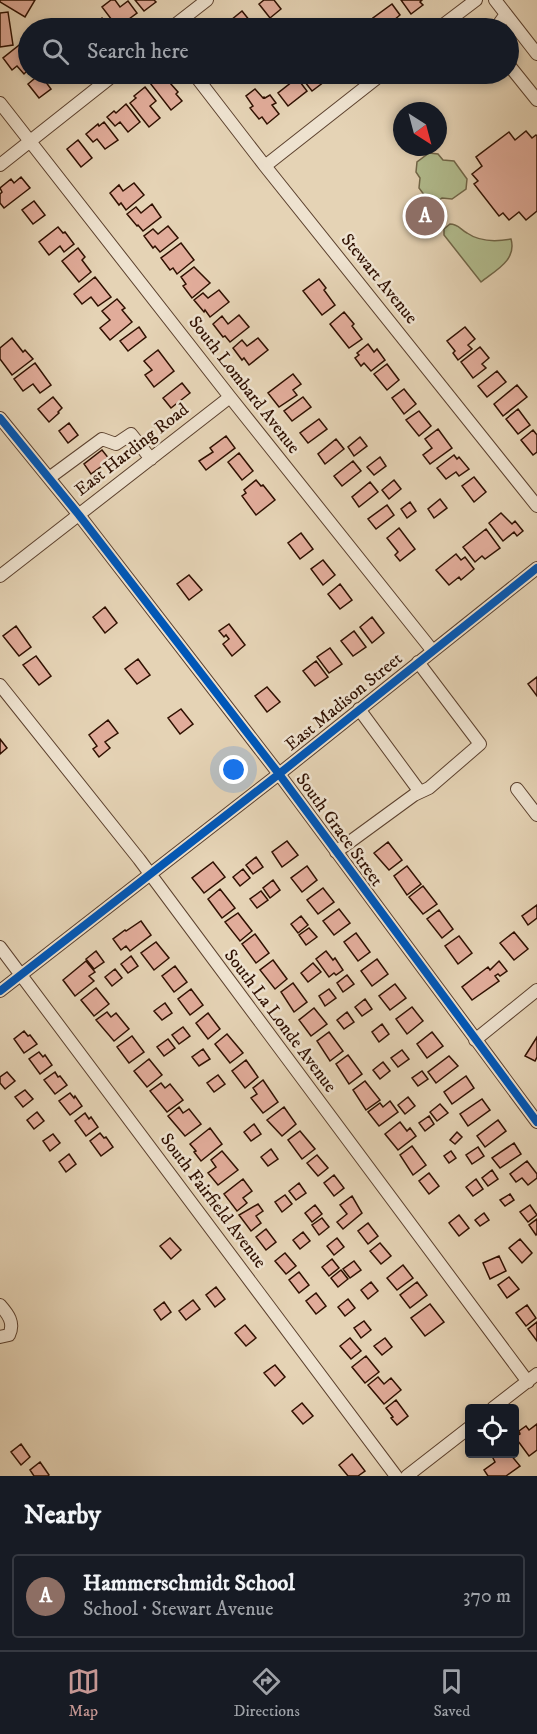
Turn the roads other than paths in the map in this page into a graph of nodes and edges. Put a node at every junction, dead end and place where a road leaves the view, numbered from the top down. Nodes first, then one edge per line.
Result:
1 (207, 0) edge
2 (476, 0) edge
3 (495, 0) edge
4 (506, 14) junction
5 (184, 18) edge
6 (452, 18) edge
7 (503, 18) edge
8 (509, 18) edge
9 (519, 31) edge
10 (537, 54) edge
11 (519, 78) edge
12 (102, 84) edge
13 (202, 84) edge
14 (369, 84) edge
15 (537, 100) edge
16 (0, 103) edge
17 (30, 142) junction
18 (0, 165) edge
19 (265, 166) junction
20 (230, 397) junction
21 (0, 418) edge
22 (151, 459) junction
23 (49, 478) junction
24 (537, 506) edge
25 (79, 515) junction
26 (537, 568) edge
27 (0, 576) edge
28 (432, 650) junction
29 (418, 662) junction
30 (0, 685) edge
31 (359, 709) junction
32 (279, 774) junction
33 (517, 789) dead end
34 (420, 792) junction
35 (537, 815) edge
36 (336, 852) junction
37 (149, 874) junction
38 (0, 947) edge
39 (21, 974) junction
40 (537, 990) edge
41 (0, 991) edge
42 (475, 1040) junction
43 (537, 1122) edge
44 (0, 1305) edge
45 (0, 1337) edge
46 (532, 1378) edge
47 (498, 1404) edge
48 (465, 1431) edge
49 (396, 1476) edge
50 (407, 1476) edge

1 - 5 street
2 - 6 street
3 - 4 street
4 - 7 street
4 - 8 street
9 - 10 street
11 - 15 street
12 - 17 street
13 - 19 street, Stewart Avenue
14 - 19 street
16 - 17 street, South Lombard Avenue
17 - 18 street
17 - 20 street, South Lombard Avenue
19 - 24 street, Stewart Avenue
20 - 22 street, East Harding Road
20 - 28 street, South Lombard Avenue
21 - 23 street, South Grace Street
22 - 23 street
22 - 25 street, East Harding Road
23 - 25 street, South Grace Street
25 - 27 street, East Harding Road
25 - 32 street, South Grace Street
26 - 28 street, East Madison Street
28 - 29 street, East Madison Street
29 - 31 street, East Madison Street
29 - 34 street
30 - 37 street, South La Londe Avenue
31 - 32 street, East Madison Street
31 - 34 street
32 - 36 street, South Grace Street
32 - 37 street, East Madison Street
33 - 35 street
34 - 36 street
36 - 42 street, South Grace Street
37 - 39 street, East Madison Street
37 - 46 street, South La Londe Avenue
38 - 39 street, South Fairfield Avenue
39 - 41 street, East Madison Street
39 - 49 street, South Fairfield Avenue
40 - 42 street
42 - 43 street, South Grace Street
44 - 45 street
46 - 47 street
48 - 50 street

